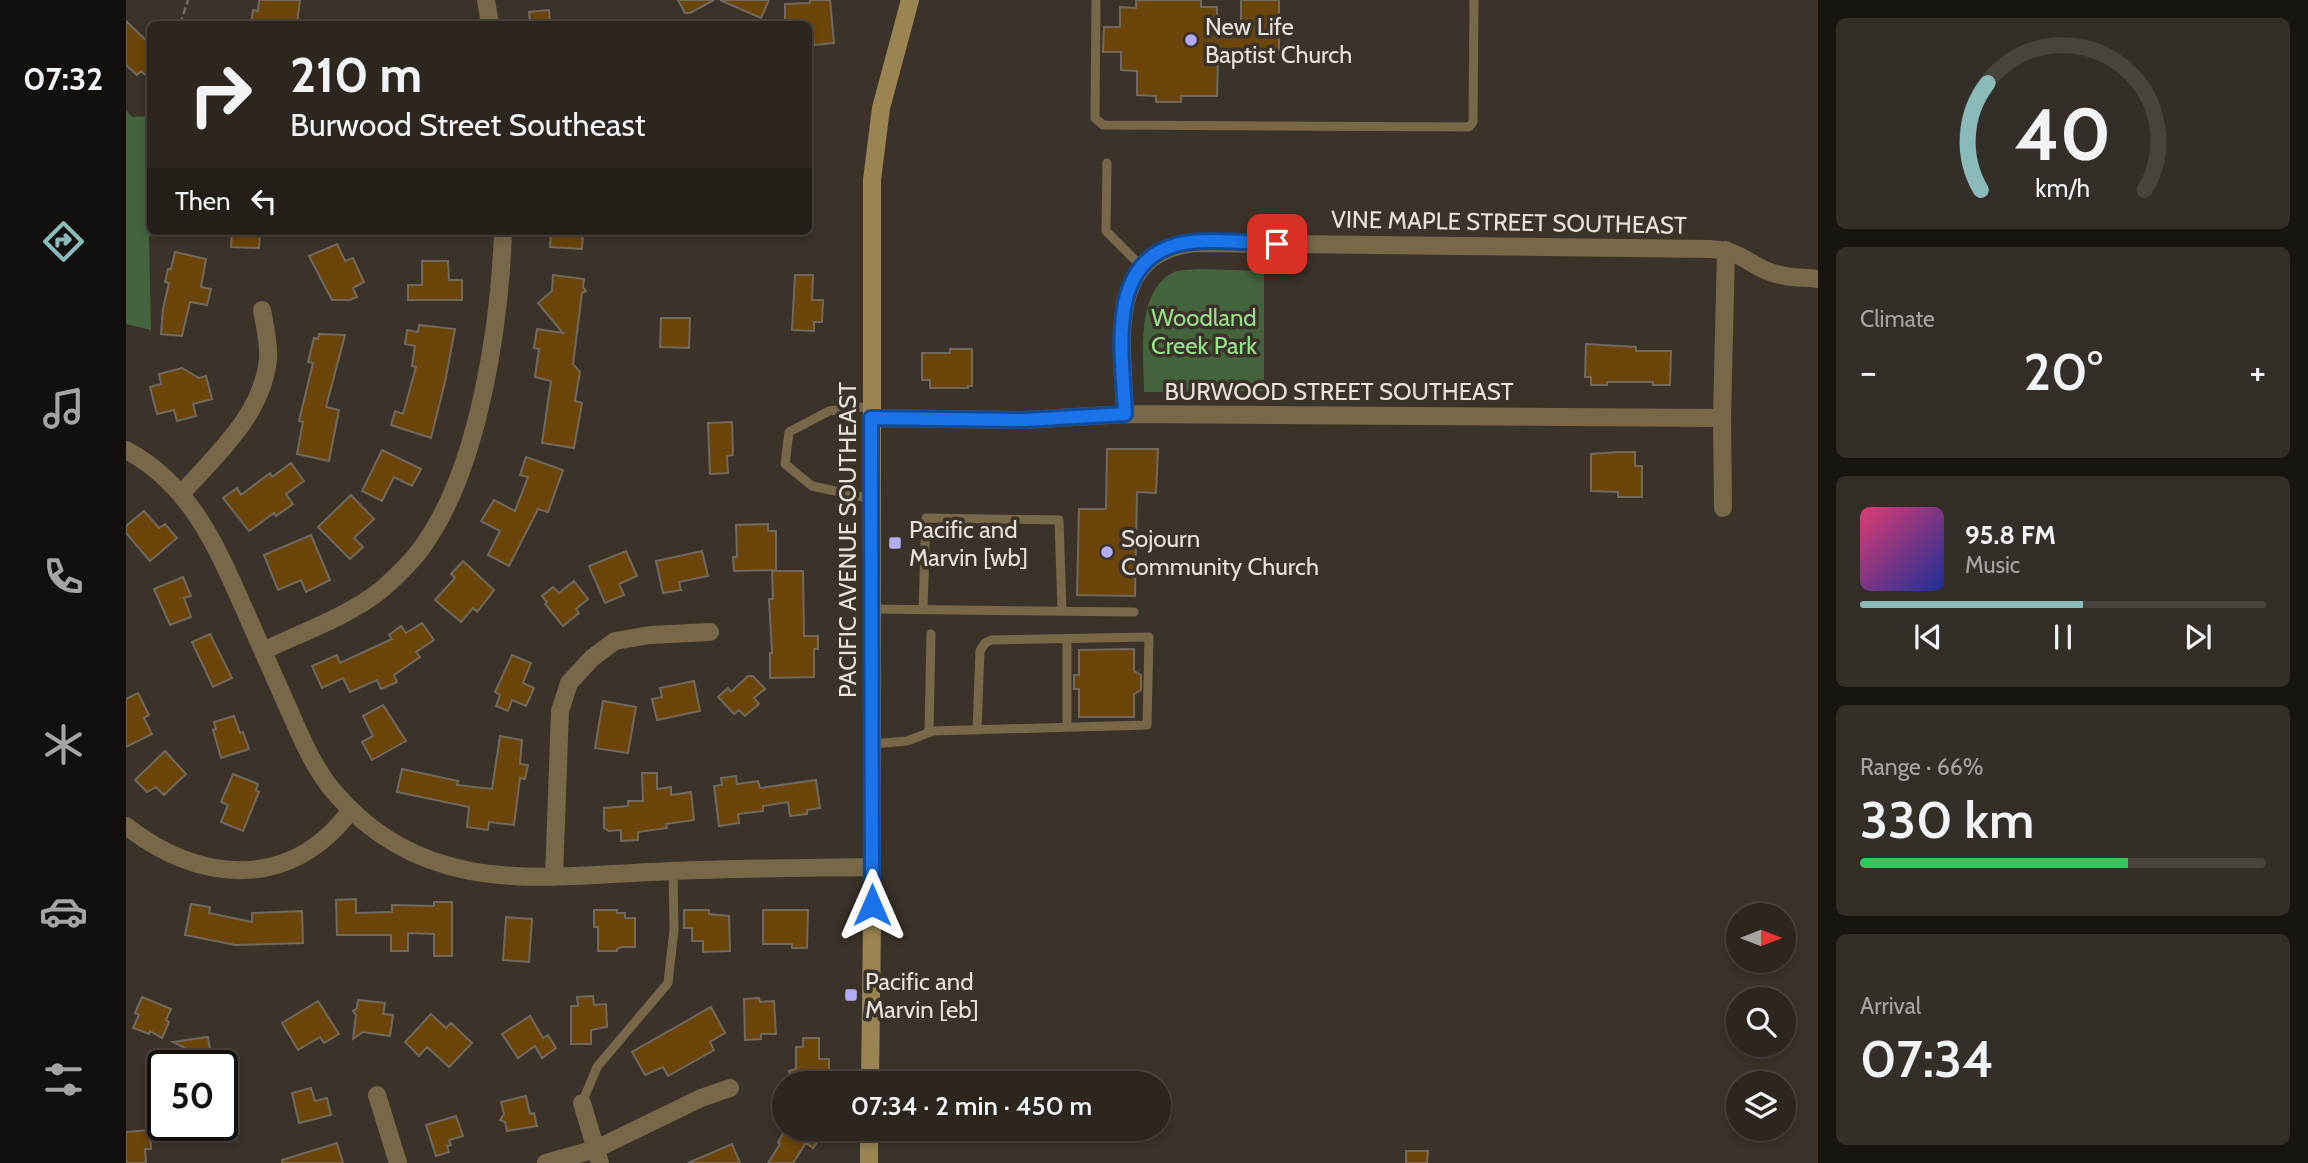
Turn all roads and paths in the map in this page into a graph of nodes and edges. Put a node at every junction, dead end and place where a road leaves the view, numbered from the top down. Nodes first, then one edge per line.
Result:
1 (188, 0) edge
2 (486, 0) edge
3 (909, 0) edge
4 (1096, 0) edge
5 (1474, 0) edge
6 (181, 21) edge
7 (490, 21) edge
8 (1107, 163) dead end
9 (503, 235) edge
10 (1726, 250) junction
11 (1142, 267) junction
12 (1818, 279) edge
13 (262, 310) dead end
14 (871, 412) junction
15 (1125, 414) junction
16 (1722, 418) junction
17 (126, 450) edge
18 (181, 494) junction
19 (872, 499) junction
20 (1723, 508) dead end
21 (872, 609) junction
22 (923, 609) junction
23 (1062, 611) junction
24 (1133, 612) dead end
25 (710, 632) dead end
26 (931, 634) dead end
27 (1067, 639) junction
28 (263, 651) junction
29 (1067, 727) junction
30 (977, 730) junction
31 (929, 732) junction
32 (872, 744) junction
33 (351, 810) junction
34 (126, 826) edge
35 (872, 867) junction
36 (673, 871) junction
37 (554, 877) junction
38 (870, 1071) edge
39 (730, 1088) dead end
40 (377, 1095) dead end
41 (582, 1103) joint
42 (869, 1141) edge
43 (598, 1156) edge
44 (398, 1163) edge
45 (546, 1163) edge
46 (869, 1163) edge

1 - 6 path
2 - 7 street
3 - 14 main road, PACIFIC AVENUE SOUTHEAST
4 - 5 lane
8 - 11 lane
9 - 28 street
10 - 11 street, VINE MAPLE STREET SOUTHEAST
10 - 12 street, VINE MAPLE STREET SOUTHEAST
10 - 16 street
11 - 15 street, VINE MAPLE STREET SOUTHEAST
13 - 18 street
14 - 15 street, BURWOOD STREET SOUTHEAST
14 - 19 main road, PACIFIC AVENUE SOUTHEAST
14 - 19 lane
15 - 16 street, BURWOOD STREET SOUTHEAST
16 - 20 street
17 - 18 street
18 - 28 street
19 - 21 main road, PACIFIC AVENUE SOUTHEAST
21 - 22 lane
21 - 32 main road, PACIFIC AVENUE SOUTHEAST
22 - 23 lane
22 - 23 lane
23 - 24 lane
25 - 37 street
26 - 31 lane
27 - 29 lane
27 - 29 lane
27 - 30 lane
28 - 33 street
29 - 30 lane
30 - 31 lane
31 - 32 lane
32 - 35 main road, PACIFIC AVENUE SOUTHEAST
33 - 34 street
33 - 37 street
35 - 36 street
35 - 38 main road, PACIFIC AVENUE SOUTHEAST
36 - 37 street
36 - 41 lane
39 - 43 street
40 - 44 street
41 - 43 street
42 - 46 main road
43 - 45 street

